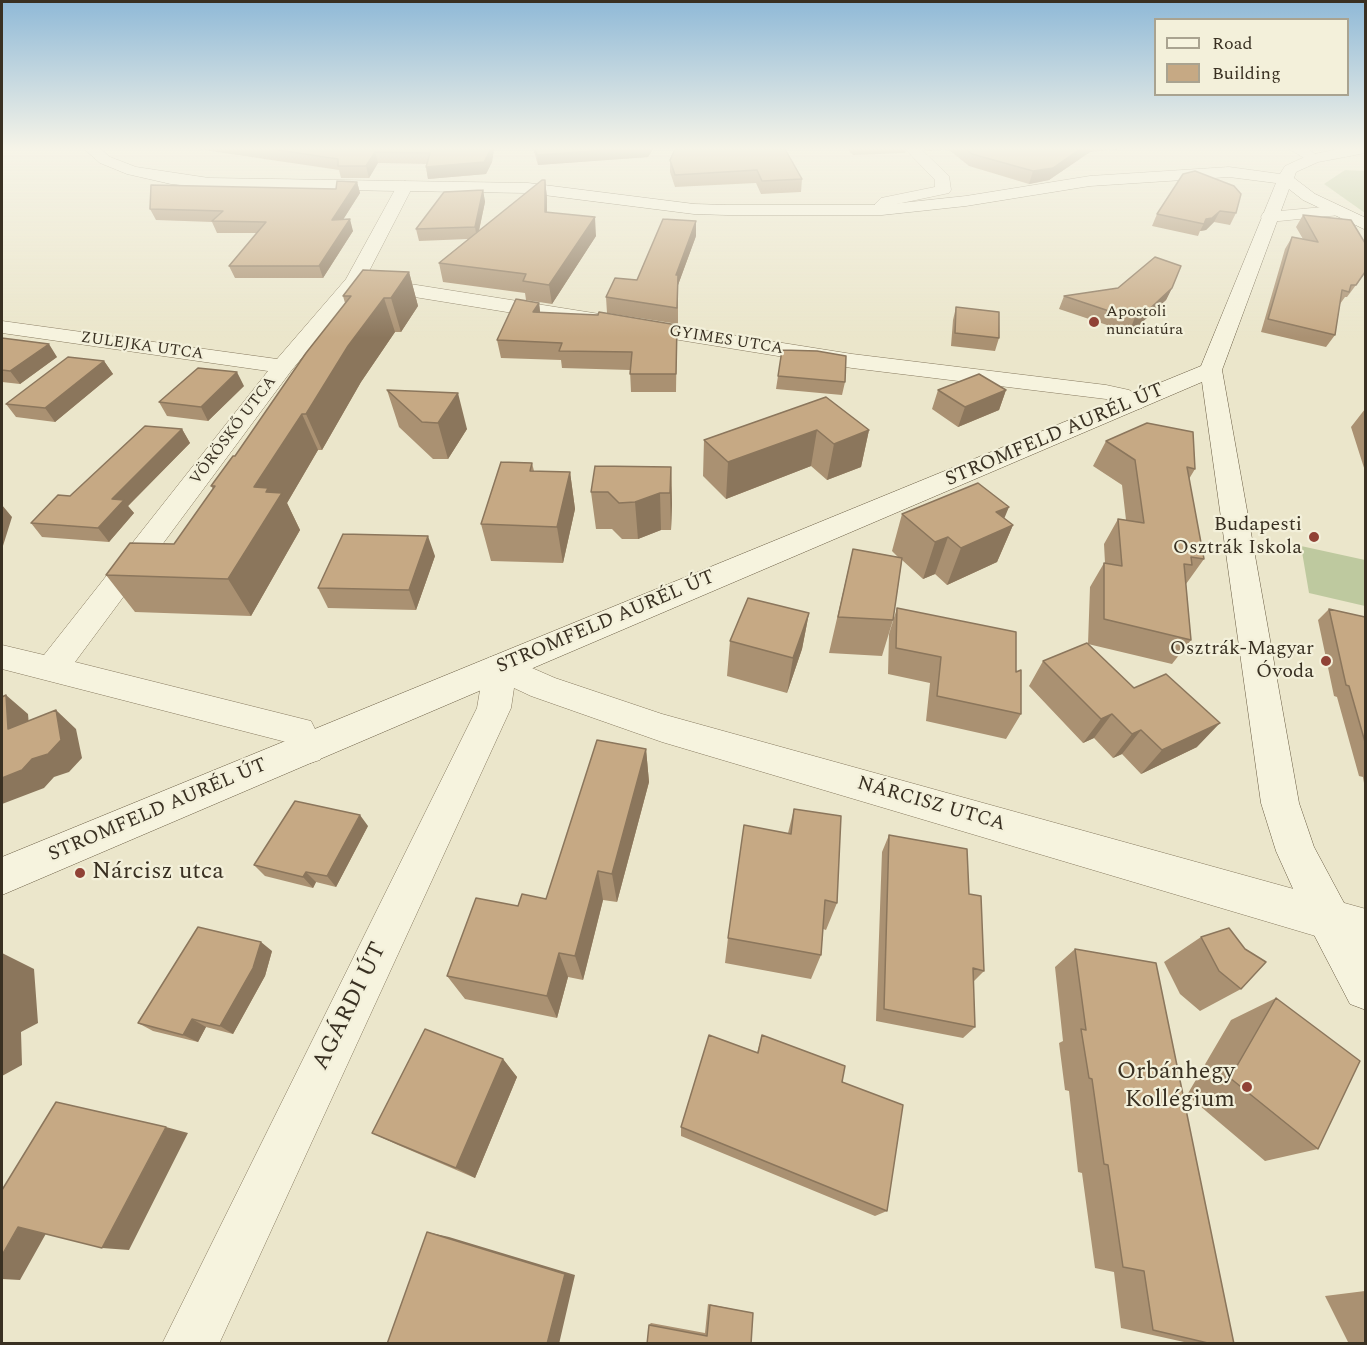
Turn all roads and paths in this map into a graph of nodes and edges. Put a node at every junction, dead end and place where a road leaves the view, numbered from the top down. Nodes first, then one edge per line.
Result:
1 (391, 212) edge
2 (1271, 212) edge
3 (1326, 212) edge
4 (1336, 212) edge
5 (1269, 217) junction
6 (1365, 225) edge
7 (354, 281) junction
8 (2, 327) edge
9 (283, 366) junction
10 (1211, 370) junction
11 (1134, 403) junction
12 (2, 657) edge
13 (500, 667) junction
14 (52, 668) junction
15 (307, 749) junction
16 (2, 876) edge
17 (1327, 917) junction
18 (1365, 930) edge
19 (1365, 988) edge
20 (190, 1344) edge

1 - 7 street, VÖRÖSKŐ UTCA
2 - 5 street
3 - 5 street
4 - 6 street
5 - 10 street
7 - 9 street, VÖRÖSKŐ UTCA
7 - 11 street, GYIMES UTCA
8 - 9 street, ZULEJKA UTCA
9 - 14 street, VÖRÖSKŐ UTCA
10 - 11 street, STROMFELD AURÉL ÚT
10 - 17 street
11 - 13 street, STROMFELD AURÉL ÚT
12 - 14 street
13 - 15 street, STROMFELD AURÉL ÚT
13 - 17 street, NÁRCISZ UTCA
13 - 20 street, AGÁRDI ÚT
14 - 15 street
15 - 16 street, STROMFELD AURÉL ÚT
17 - 18 street, NÁRCISZ UTCA
17 - 19 street

